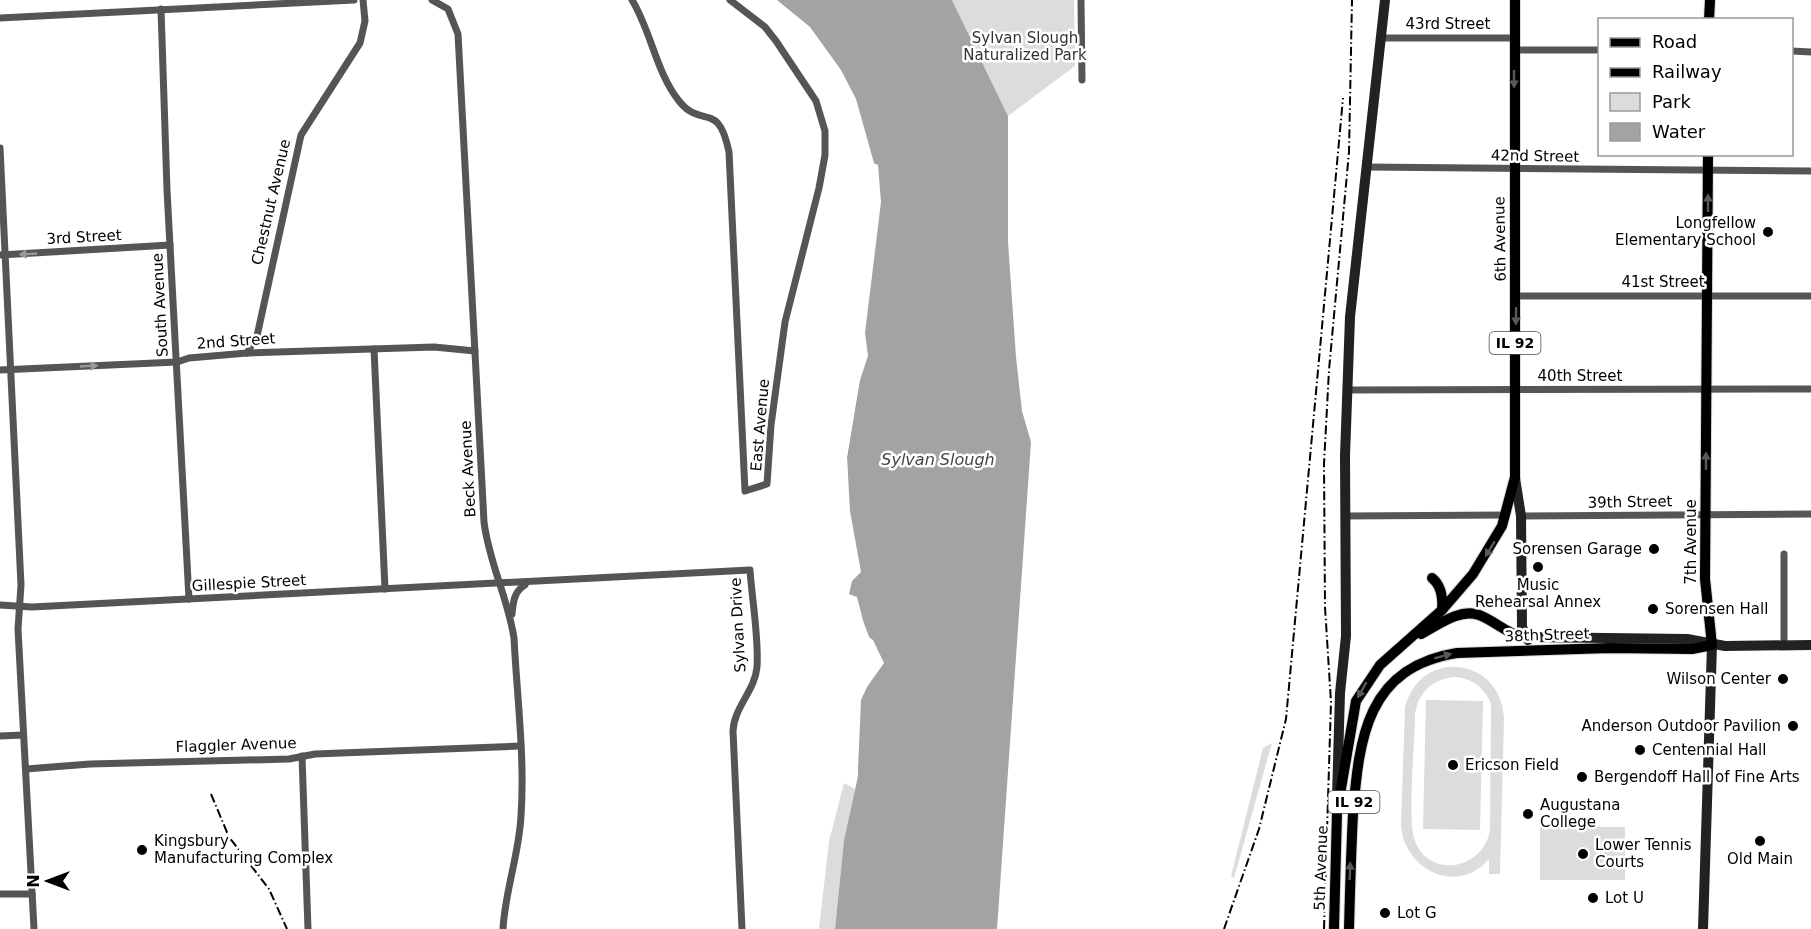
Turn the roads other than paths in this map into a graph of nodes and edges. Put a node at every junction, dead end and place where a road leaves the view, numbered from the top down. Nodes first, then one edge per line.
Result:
1 (354, 0) edge
2 (363, 0) edge
3 (432, 0) edge
4 (632, 0) edge
5 (730, 0) edge
6 (1082, 0) edge
7 (1386, 0) edge
8 (1515, 0) edge
9 (1710, 0) edge
10 (445, 3) edge
11 (161, 9) junction
12 (0, 18) edge
13 (1709, 18) edge
14 (1382, 38) junction
15 (1515, 38) junction
16 (1514, 50) junction
17 (1598, 50) edge
18 (1793, 51) edge
19 (1811, 51) edge
20 (1082, 80) dead end
21 (0, 148) edge
22 (1708, 156) edge
23 (1366, 167) junction
24 (1514, 169) junction
25 (1708, 170) junction
26 (1811, 171) edge
27 (170, 245) junction
28 (3, 255) edge
29 (1516, 296) junction
30 (1707, 296) junction
31 (1811, 297) edge
32 (374, 349) junction
33 (475, 351) junction
34 (247, 353) junction
35 (177, 362) junction
36 (0, 370) edge
37 (11, 370) junction
38 (1811, 389) edge
39 (1348, 390) junction
40 (1516, 390) junction
41 (1706, 390) junction
42 (1515, 477) junction
43 (1706, 514) junction
44 (1811, 514) edge
45 (1506, 515) junction
46 (1345, 516) junction
47 (1521, 516) junction
48 (1784, 554) dead end
49 (1432, 578) dead end
50 (529, 584) junction
51 (499, 585) junction
52 (385, 589) junction
53 (189, 599) junction
54 (0, 604) edge
55 (20, 606) junction
56 (1443, 610) junction
57 (512, 626) junction
58 (1524, 637) junction
59 (1712, 645) junction
60 (1784, 645) junction
61 (1811, 645) edge
62 (1400, 646) junction
63 (1548, 651) junction
64 (1393, 684) joint
65 (23, 735) junction
66 (0, 736) edge
67 (520, 746) junction
68 (303, 756) junction
69 (26, 769) junction
70 (1337, 812) junction
71 (0, 894) edge
72 (32, 894) junction
73 (34, 929) edge
74 (308, 929) edge
75 (503, 929) edge
76 (742, 929) edge
77 (1334, 929) edge
78 (1349, 929) edge
79 (1703, 929) edge

1 - 11 street
2 - 34 street, Chestnut Avenue
3 - 10 street
4 - 5 street, East Avenue
6 - 20 street
7 - 14 street
8 - 15 main road, 6th Avenue / IL 92
9 - 13 main road
10 - 33 street, Beck Avenue
11 - 12 street
11 - 27 street, South Avenue
14 - 15 street, 43rd Street
14 - 23 street
15 - 16 main road, 6th Avenue / IL 92
16 - 17 street
16 -> 24 main road, 6th Avenue / IL 92
18 - 19 street
21 - 28 street
22 - 25 main road, 7th Avenue
23 - 24 street, 42nd Street
23 - 39 street
24 - 25 street, 42nd Street
24 - 29 main road, 6th Avenue / IL 92
25 - 26 street, 42nd Street
30 -> 25 main road, 7th Avenue
27 -> 28 street, 3rd Street
27 - 35 street, South Avenue
28 - 37 street
29 - 30 street, 41st Street
29 -> 40 main road, 6th Avenue / IL 92
30 - 31 street, 41st Street
30 - 41 main road, 7th Avenue
32 - 33 street, 2nd Street
32 - 34 street, 2nd Street
32 - 52 street
33 - 51 street, Beck Avenue
34 - 35 street, 2nd Street
37 -> 35 street, 2nd Street
35 - 53 street, South Avenue
36 - 37 street, 2nd Street
37 - 55 street
38 - 41 street, 40th Street
39 - 40 street, 40th Street
39 - 46 street
40 - 41 street, 40th Street
40 - 42 main road, 6th Avenue / IL 92
43 -> 41 main road, 7th Avenue
42 - 45 main road, 6th Avenue / IL 92
42 - 47 street, 6th Avenue
43 - 44 street, 39th Street
43 - 47 street, 39th Street
43 - 59 main road, 7th Avenue
45 - 46 street
45 -> 56 main road, 6th Avenue / IL 92
46 - 70 street
47 - 58 street, 6th Avenue
48 - 60 street
49 - 56 main road
50 - 51 street, Sylvan Drive
50 - 57 street
50 - 76 street, Sylvan Drive
51 - 52 street, Gillespie Street
51 - 57 street, Beck Avenue
52 - 53 street, Gillespie Street
53 - 55 street, Gillespie Street
54 - 55 street, Gillespie Street
55 - 65 street
56 - 62 main road, 6th Avenue / IL 92
57 - 67 street, Beck Avenue
58 - 59 street, 38th Street
58 - 62 main road
58 - 63 street
59 - 60 street, 38th Street
59 - 63 main road, 38th Street / IL 92
59 - 79 street, 7th Avenue
60 - 61 street, 38th Street
62 -> 70 main road, 5th Avenue / IL 92
64 -> 63 main road, 38th Street / IL 92
78 -> 64 main road, 5th Avenue / IL 92
65 - 66 street
65 - 69 street
67 - 68 street, Flaggler Avenue
67 - 75 street, Beck Avenue
68 - 69 street, Flaggler Avenue
68 - 74 street
69 - 72 street
70 - 77 main road, 5th Avenue / IL 92
71 - 72 street
72 - 73 street

